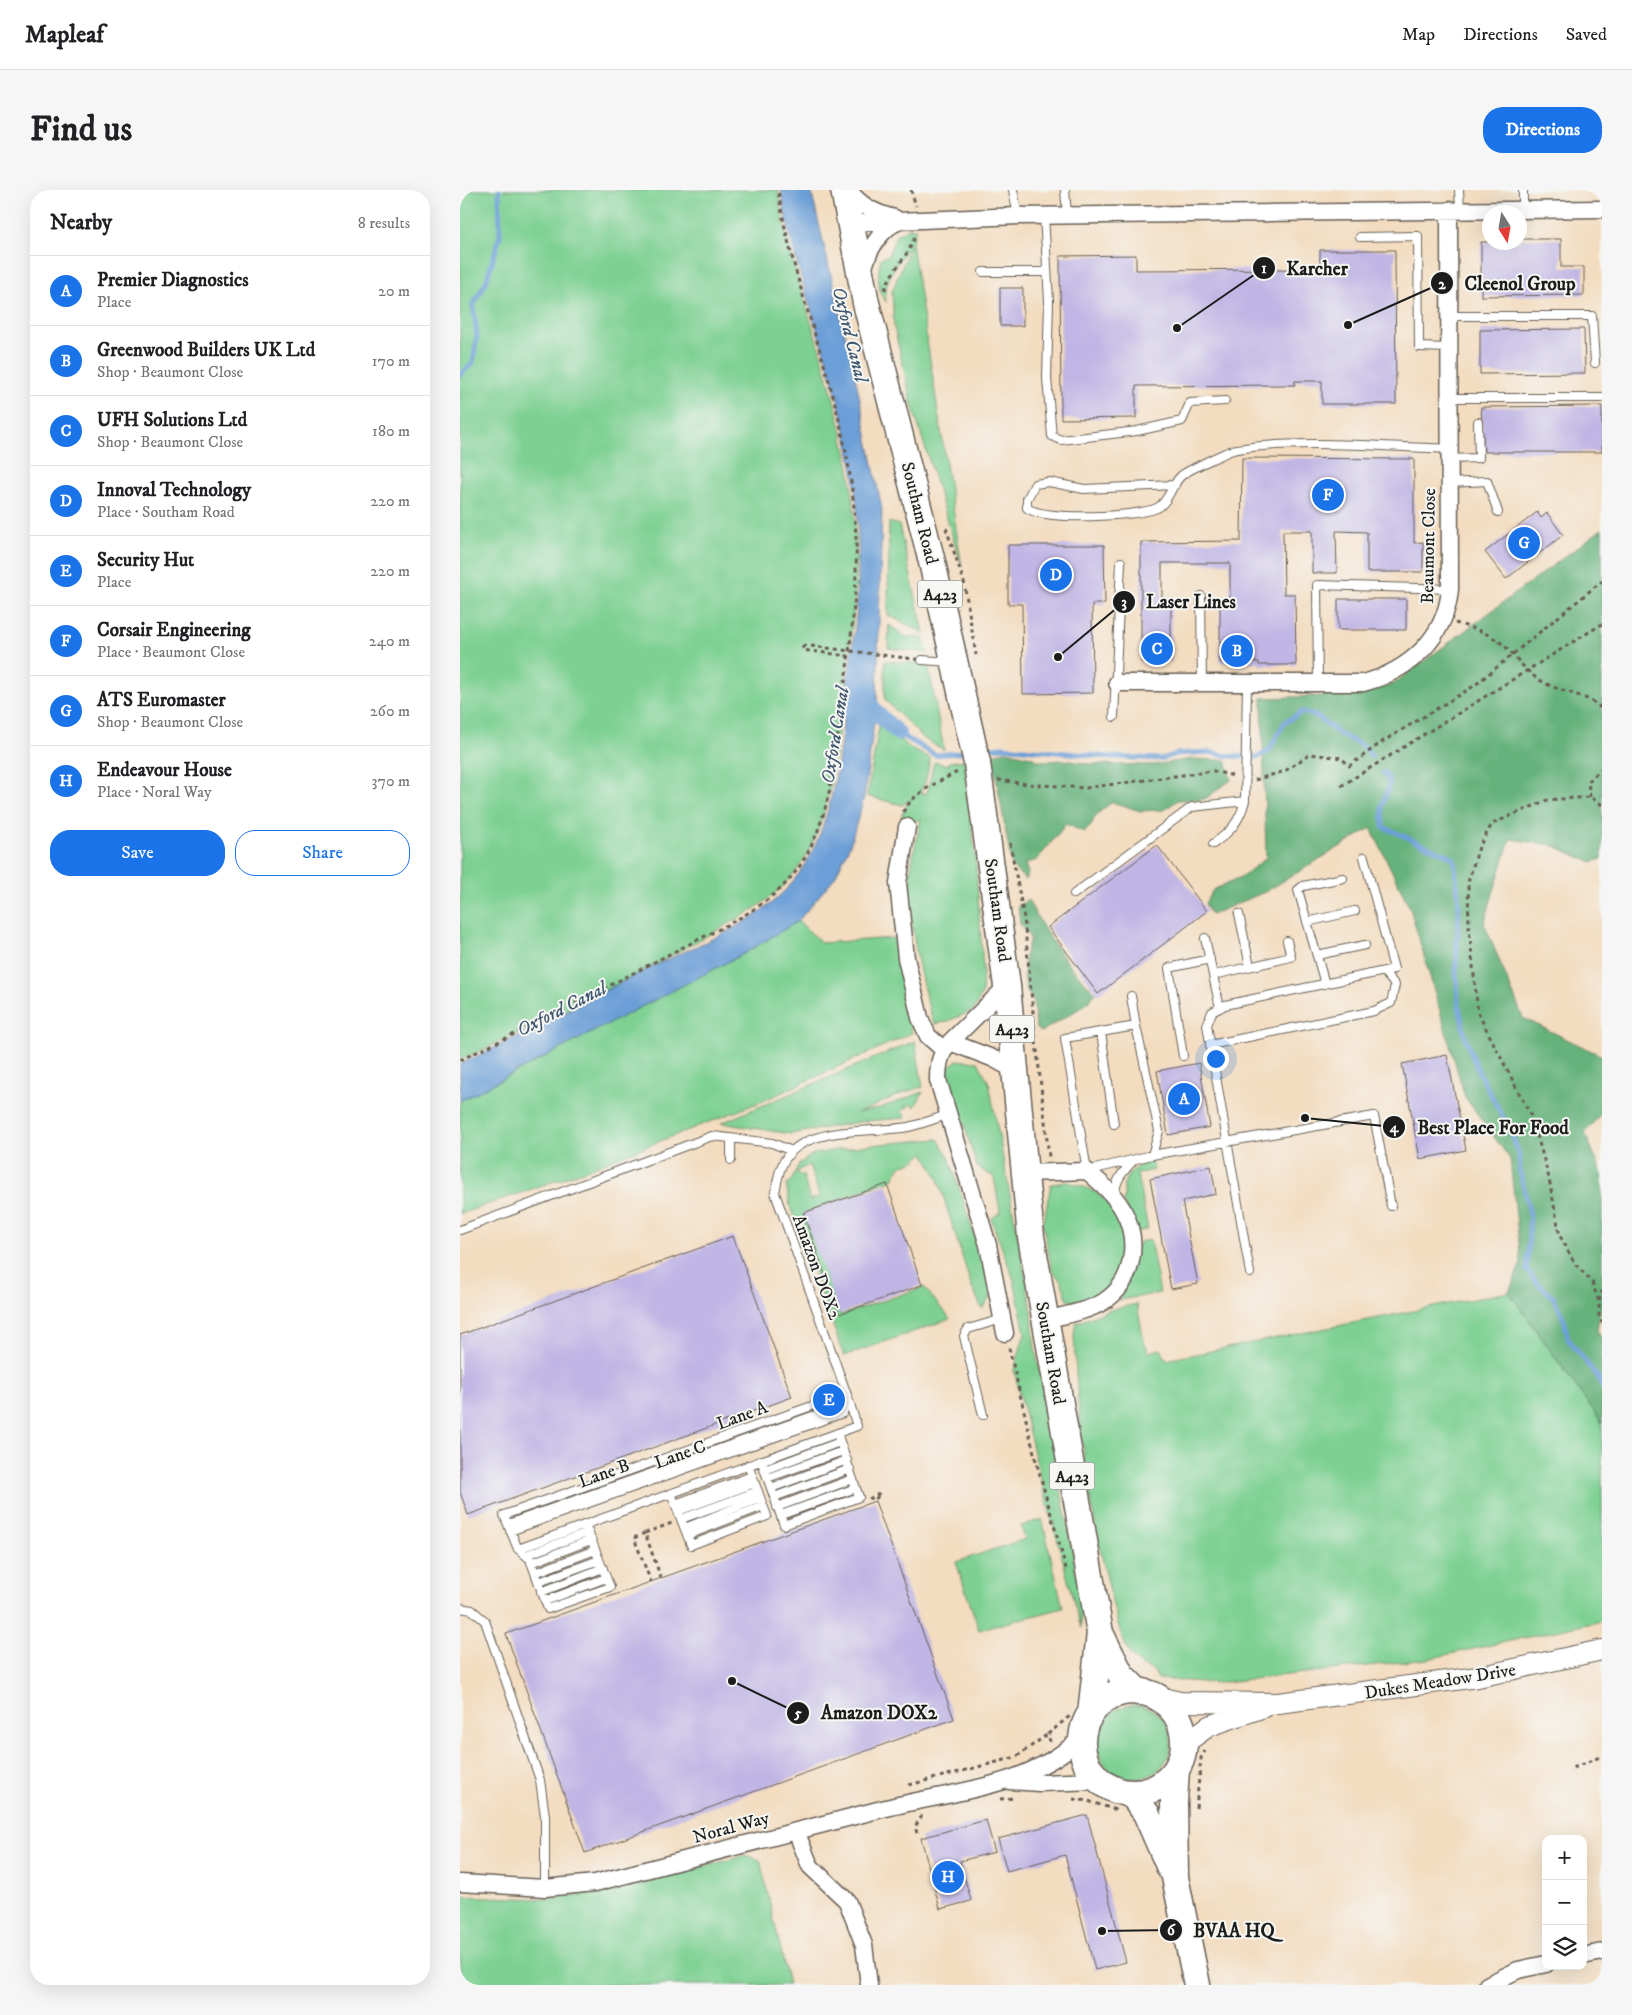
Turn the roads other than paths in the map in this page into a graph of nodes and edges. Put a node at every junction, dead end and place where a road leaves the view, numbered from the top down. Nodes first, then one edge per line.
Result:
1 (844, 190) edge
2 (849, 190) edge
3 (1013, 190) edge
4 (1065, 190) edge
5 (1459, 190) edge
6 (1523, 190) edge
7 (1523, 205) edge
8 (1527, 209) edge
9 (1602, 209) edge
10 (1455, 210) junction
11 (1482, 210) edge
12 (1044, 215) junction
13 (1067, 215) junction
14 (1018, 216) junction
15 (910, 220) junction
16 (849, 223) junction
17 (1360, 237) dead end
18 (983, 272) dead end
19 (1048, 272) junction
20 (874, 291) junction
21 (1449, 316) junction
22 (1449, 348) junction
23 (1595, 363) dead end
24 (1450, 398) junction
25 (1602, 398) edge
26 (1225, 401) dead end
27 (1478, 422) dead end
28 (1450, 454) junction
29 (1450, 482) junction
30 (1175, 485) junction
31 (1498, 512) dead end
32 (1120, 562) dead end
33 (1450, 589) junction
34 (1201, 596) dead end
35 (922, 660) road end
36 (966, 663) junction
37 (1117, 683) junction
38 (1202, 684) junction
39 (1247, 684) junction
40 (1318, 684) junction
41 (1114, 717) dead end
42 (1245, 801) junction
43 (907, 828) road end
44 (1213, 844) dead end
45 (1364, 857) dead end
46 (1343, 878) dead end
47 (1074, 894) dead end
48 (1355, 911) dead end
49 (1240, 914) dead end
50 (1307, 922) junction
51 (1205, 938) dead end
52 (1287, 941) dead end
53 (1365, 945) dead end
54 (1317, 955) junction
55 (1210, 959) junction
56 (1250, 966) junction
57 (1384, 972) junction
58 (1214, 975) junction
59 (1325, 984) junction
60 (1008, 986) junction
61 (1131, 996) dead end
62 (1220, 1008) junction
63 (1136, 1026) junction
64 (1101, 1032) junction
65 (1210, 1044) junction
66 (947, 1046) junction
67 (1183, 1056) dead end
68 (1016, 1071) junction
69 (949, 1114) junction
70 (1114, 1124) dead end
71 (731, 1138) junction
72 (1226, 1141) junction
73 (792, 1151) junction
74 (1152, 1155) junction
75 (1136, 1159) junction
76 (731, 1160) dead end
77 (1038, 1172) junction
78 (1087, 1172) junction
79 (1115, 1200) junction
80 (1391, 1206) dead end
81 (460, 1230) edge
82 (1250, 1272) dead end
83 (1045, 1320) junction
84 (1004, 1326) joint
85 (847, 1395) junction
86 (983, 1415) dead end
87 (837, 1432) junction
88 (840, 1442) junction
89 (844, 1451) junction
90 (761, 1460) junction
91 (847, 1460) junction
92 (748, 1465) junction
93 (850, 1469) junction
94 (764, 1470) junction
95 (767, 1478) junction
96 (853, 1479) junction
97 (771, 1488) junction
98 (758, 1491) junction
99 (671, 1493) junction
100 (774, 1497) junction
101 (777, 1507) junction
102 (676, 1508) junction
103 (681, 1520) junction
104 (586, 1524) junction
105 (509, 1528) junction
106 (686, 1532) junction
107 (590, 1536) junction
108 (518, 1549) junction
109 (595, 1550) junction
110 (526, 1555) junction
111 (599, 1560) junction
112 (531, 1563) junction
113 (602, 1568) junction
114 (535, 1573) junction
115 (539, 1582) junction
116 (541, 1592) junction
117 (460, 1608) edge
118 (1100, 1633) junction
119 (1602, 1650) edge
120 (1148, 1694) junction
121 (1278, 1703) junction
122 (1091, 1713) junction
123 (1082, 1737) junction
124 (1184, 1744) junction
125 (1176, 1770) junction
126 (1009, 1781) junction
127 (1099, 1781) junction
128 (1127, 1793) junction
129 (796, 1831) junction
130 (1175, 1877) junction
131 (460, 1883) edge
132 (544, 1888) junction
133 (1602, 1952) edge
134 (1587, 1955) edge
135 (1542, 1965) edge
136 (869, 1985) edge
137 (1197, 1985) edge
138 (1487, 1985) edge

1 - 16 highway, Southam Road / A423
2 - 15 street
3 - 14 lane
4 - 13 lane
5 - 10 lane
6 - 7 lane
8 - 9 street
10 - 11 street
10 - 13 street
10 - 21 street, Beaumont Close
12 - 13 street
12 - 14 street
12 - 19 lane
14 - 15 street
15 - 16 street
15 - 20 street
16 - 20 highway, Southam Road / A423
17 - 22 lane
18 - 19 lane
19 - 26 lane
20 - 36 highway, Southam Road / A423
21 - 22 street, Beaumont Close
21 - 23 lane
22 - 24 street, Beaumont Close
24 - 25 lane
24 - 28 street, Beaumont Close
27 - 28 lane
28 - 29 street, Beaumont Close
28 - 30 lane
29 - 31 lane
29 - 33 street, Beaumont Close
30 - 30 lane
32 - 37 lane
33 - 40 street, Beaumont Close
33 - 40 lane
34 - 38 lane
35 - 36 lane
36 - 60 highway, Southam Road / A423
37 - 38 street, Beaumont Close
37 - 41 lane
38 - 39 street, Beaumont Close
39 - 40 street, Beaumont Close
39 - 42 lane
42 - 44 lane
42 - 47 lane
43 - 66 street
45 - 57 lane
46 - 50 lane
48 - 50 lane
49 - 56 lane
50 - 54 lane
51 - 55 lane
52 - 56 lane
53 - 54 lane
54 - 59 lane
55 - 58 lane
55 - 67 lane
56 - 58 lane
57 - 59 lane
57 - 65 lane
58 - 62 lane
59 - 62 lane
60 - 66 street, Southam Road
60 - 68 highway, Southam Road / A423
61 - 63 lane
62 - 65 lane
63 - 64 lane
63 - 74 lane
64 - 70 lane
64 - 78 lane
65 - 72 lane
66 - 68 street
66 - 69 street
68 - 77 highway, Southam Road / A423
69 - 73 lane
69 - 84 street
71 - 73 lane
71 - 76 lane
71 - 81 lane
72 - 74 lane
72 - 80 lane
72 - 82 lane
73 - 85 lane, Amazon DOX2
74 - 75 lane
75 - 78 lane
75 - 79 lane
77 - 78 street
77 - 83 highway, Southam Road / A423
78 - 79 street
79 - 83 street
83 - 118 highway, Southam Road / A423
84 - 86 lane
85 - 87 lane, Amazon DOX2
85 - 105 lane, Lane B
85 - 105 lane, Lane A
87 - 88 lane
87 - 90 lane
88 - 89 lane
88 - 94 lane
89 - 91 lane
89 - 95 lane
90 - 92 lane
90 - 94 lane
91 - 93 lane
91 - 97 lane
92 - 98 lane
92 - 99 lane
93 - 96 lane
93 - 100 lane
94 - 95 lane
95 - 97 lane
96 - 101 lane
96 - 101 lane
97 - 100 lane
98 - 102 lane
98 - 103 lane
98 - 106 lane
98 - 106 lane
99 - 102 lane
99 - 104 lane
100 - 101 lane
102 - 103 lane
103 - 106 lane
104 - 107 lane
104 - 108 lane
105 - 108 lane
107 - 109 lane
107 - 110 lane
107 - 112 lane
108 - 110 lane
109 - 111 lane
109 - 114 lane
110 - 112 lane
111 - 113 lane
111 - 115 lane
112 - 114 lane
113 - 116 lane
113 - 116 lane
114 - 115 lane
115 - 116 lane
117 - 132 lane
118 - 120 highway, Southam Road / A423
118 - 122 highway, Southam Road / A423
119 - 121 street, Dukes Meadow Drive
120 - 121 street, Dukes Meadow Drive
120 - 122 highway
120 - 124 highway
121 - 124 street, Dukes Meadow Drive
122 - 123 highway
123 - 126 street, Noral Way
123 - 127 highway
124 - 125 highway
125 - 128 highway
125 - 130 highway
126 - 127 street, Noral Way
126 - 129 street, Noral Way
127 - 128 highway
128 - 130 highway
129 - 132 street, Noral Way
129 - 136 street
130 - 137 highway
131 - 132 street, Noral Way
133 - 134 street
135 - 138 street

